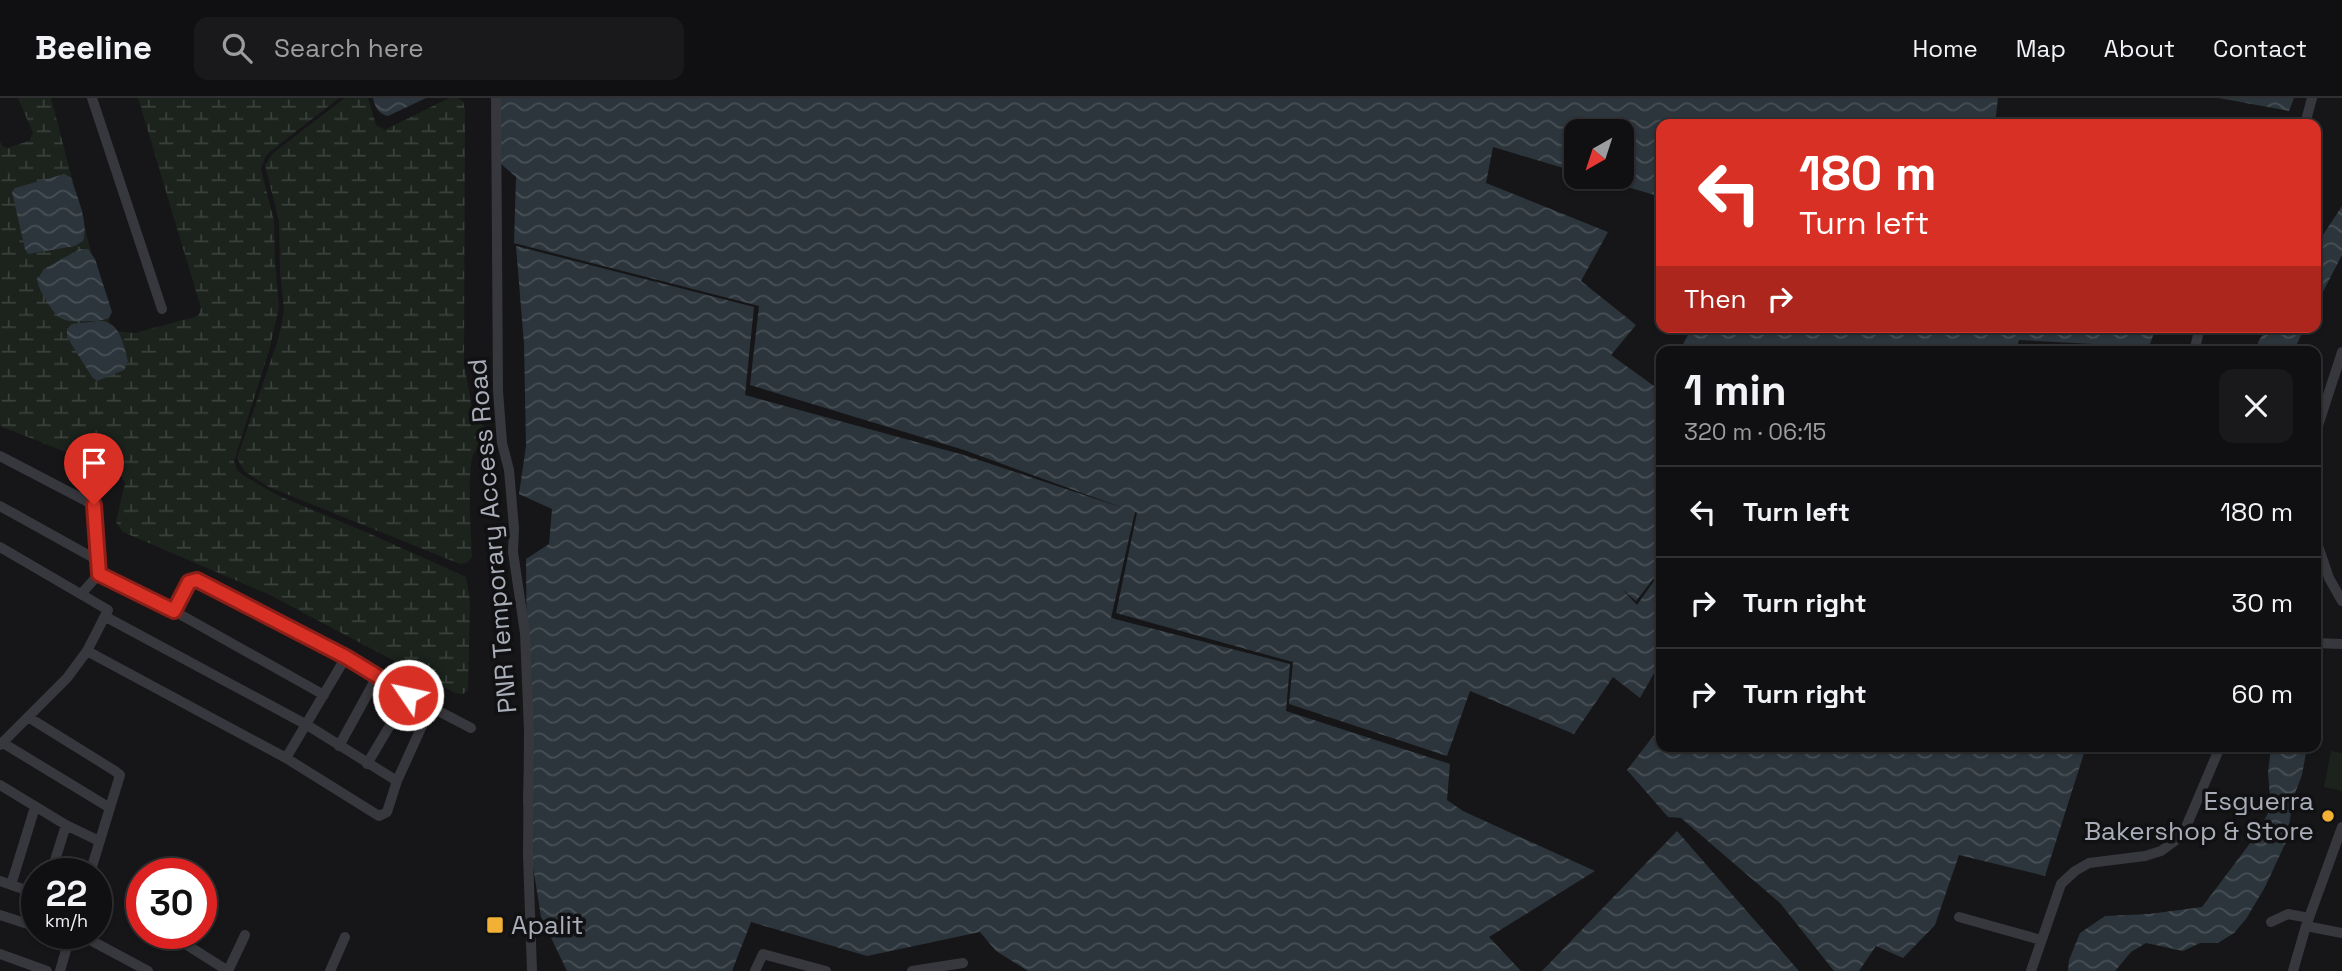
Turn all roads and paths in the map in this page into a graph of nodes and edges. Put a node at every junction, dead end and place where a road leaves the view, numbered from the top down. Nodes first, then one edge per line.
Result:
1 (92, 98) edge
2 (496, 98) edge
3 (2312, 98) edge
4 (2306, 119) edge
5 (162, 309) dead end
6 (2342, 352) edge
7 (2321, 417) edge
8 (0, 456) edge
9 (91, 490) dead end
10 (94, 505) junction
11 (0, 506) edge
12 (0, 547) edge
13 (2321, 555) edge
14 (99, 561) junction
15 (99, 574) junction
16 (82, 593) junction
17 (2342, 601) edge
18 (174, 611) junction
19 (106, 617) junction
20 (2321, 643) edge
21 (2342, 644) edge
22 (87, 650) junction
23 (346, 657) junction
24 (378, 675) junction
25 (324, 695) junction
26 (408, 695) junction
27 (431, 706) junction
28 (28, 718) junction
29 (307, 726) junction
30 (471, 728) dead end
31 (1, 744) edge
32 (339, 746) junction
33 (2218, 752) edge
34 (286, 758) junction
35 (367, 764) junction
36 (397, 781) junction
37 (0, 785) edge
38 (35, 807) junction
39 (110, 808) junction
40 (66, 825) junction
41 (2342, 827) edge
42 (99, 841) junction
43 (2339, 846) edge
44 (56, 858) edge
45 (94, 858) edge
46 (0, 881) edge
47 (11, 885) junction
48 (21, 888) edge
49 (0, 915) edge
50 (1959, 917) dead end
51 (21, 922) edge
52 (2271, 922) dead end
53 (2307, 922) junction
54 (2342, 933) edge
55 (245, 935) dead end
56 (345, 937) dead end
57 (2041, 940) junction
58 (68, 949) edge
59 (102, 949) edge
60 (193, 949) edge
61 (0, 954) edge
62 (964, 964) dead end
63 (47, 971) edge
64 (60, 971) edge
65 (148, 971) edge
66 (228, 971) edge
67 (330, 971) edge
68 (532, 971) edge
69 (755, 971) edge
70 (826, 971) edge
71 (912, 971) edge
72 (2031, 971) edge
73 (2293, 971) edge

1 - 5 street
2 - 68 street, PNR Temporary Access Road
3 - 4 street
6 - 7 street
8 - 10 street
9 - 10 street
10 - 14 street
11 - 14 street
12 - 16 street
13 - 17 street
14 - 15 street
15 - 16 street
15 - 18 street
16 - 19 street
18 - 23 street
18 - 25 street
19 - 22 street
19 - 29 street
20 - 21 street
22 - 28 street
22 - 34 street
23 - 24 street
23 - 25 street
24 - 26 street
24 - 32 street
25 - 29 street
26 - 27 street
26 - 35 street
27 - 30 street
27 - 36 street
28 - 31 street
28 - 39 street
29 - 32 street
29 - 34 street
31 - 39 street
32 - 35 street
33 - 57 street
34 - 36 street
35 - 36 street
37 - 38 street
38 - 40 street
38 - 47 street
39 - 42 street
40 - 42 street
40 - 44 street
41 - 43 street
42 - 45 street
43 - 53 street
46 - 47 street
47 - 48 street
49 - 51 street
50 - 57 street
52 - 53 street
53 - 54 street
53 - 73 street
55 - 66 street
56 - 67 street
57 - 72 street
58 - 64 street
59 - 65 street
60 - 66 street
61 - 63 street
62 - 71 street
69 - 70 street

